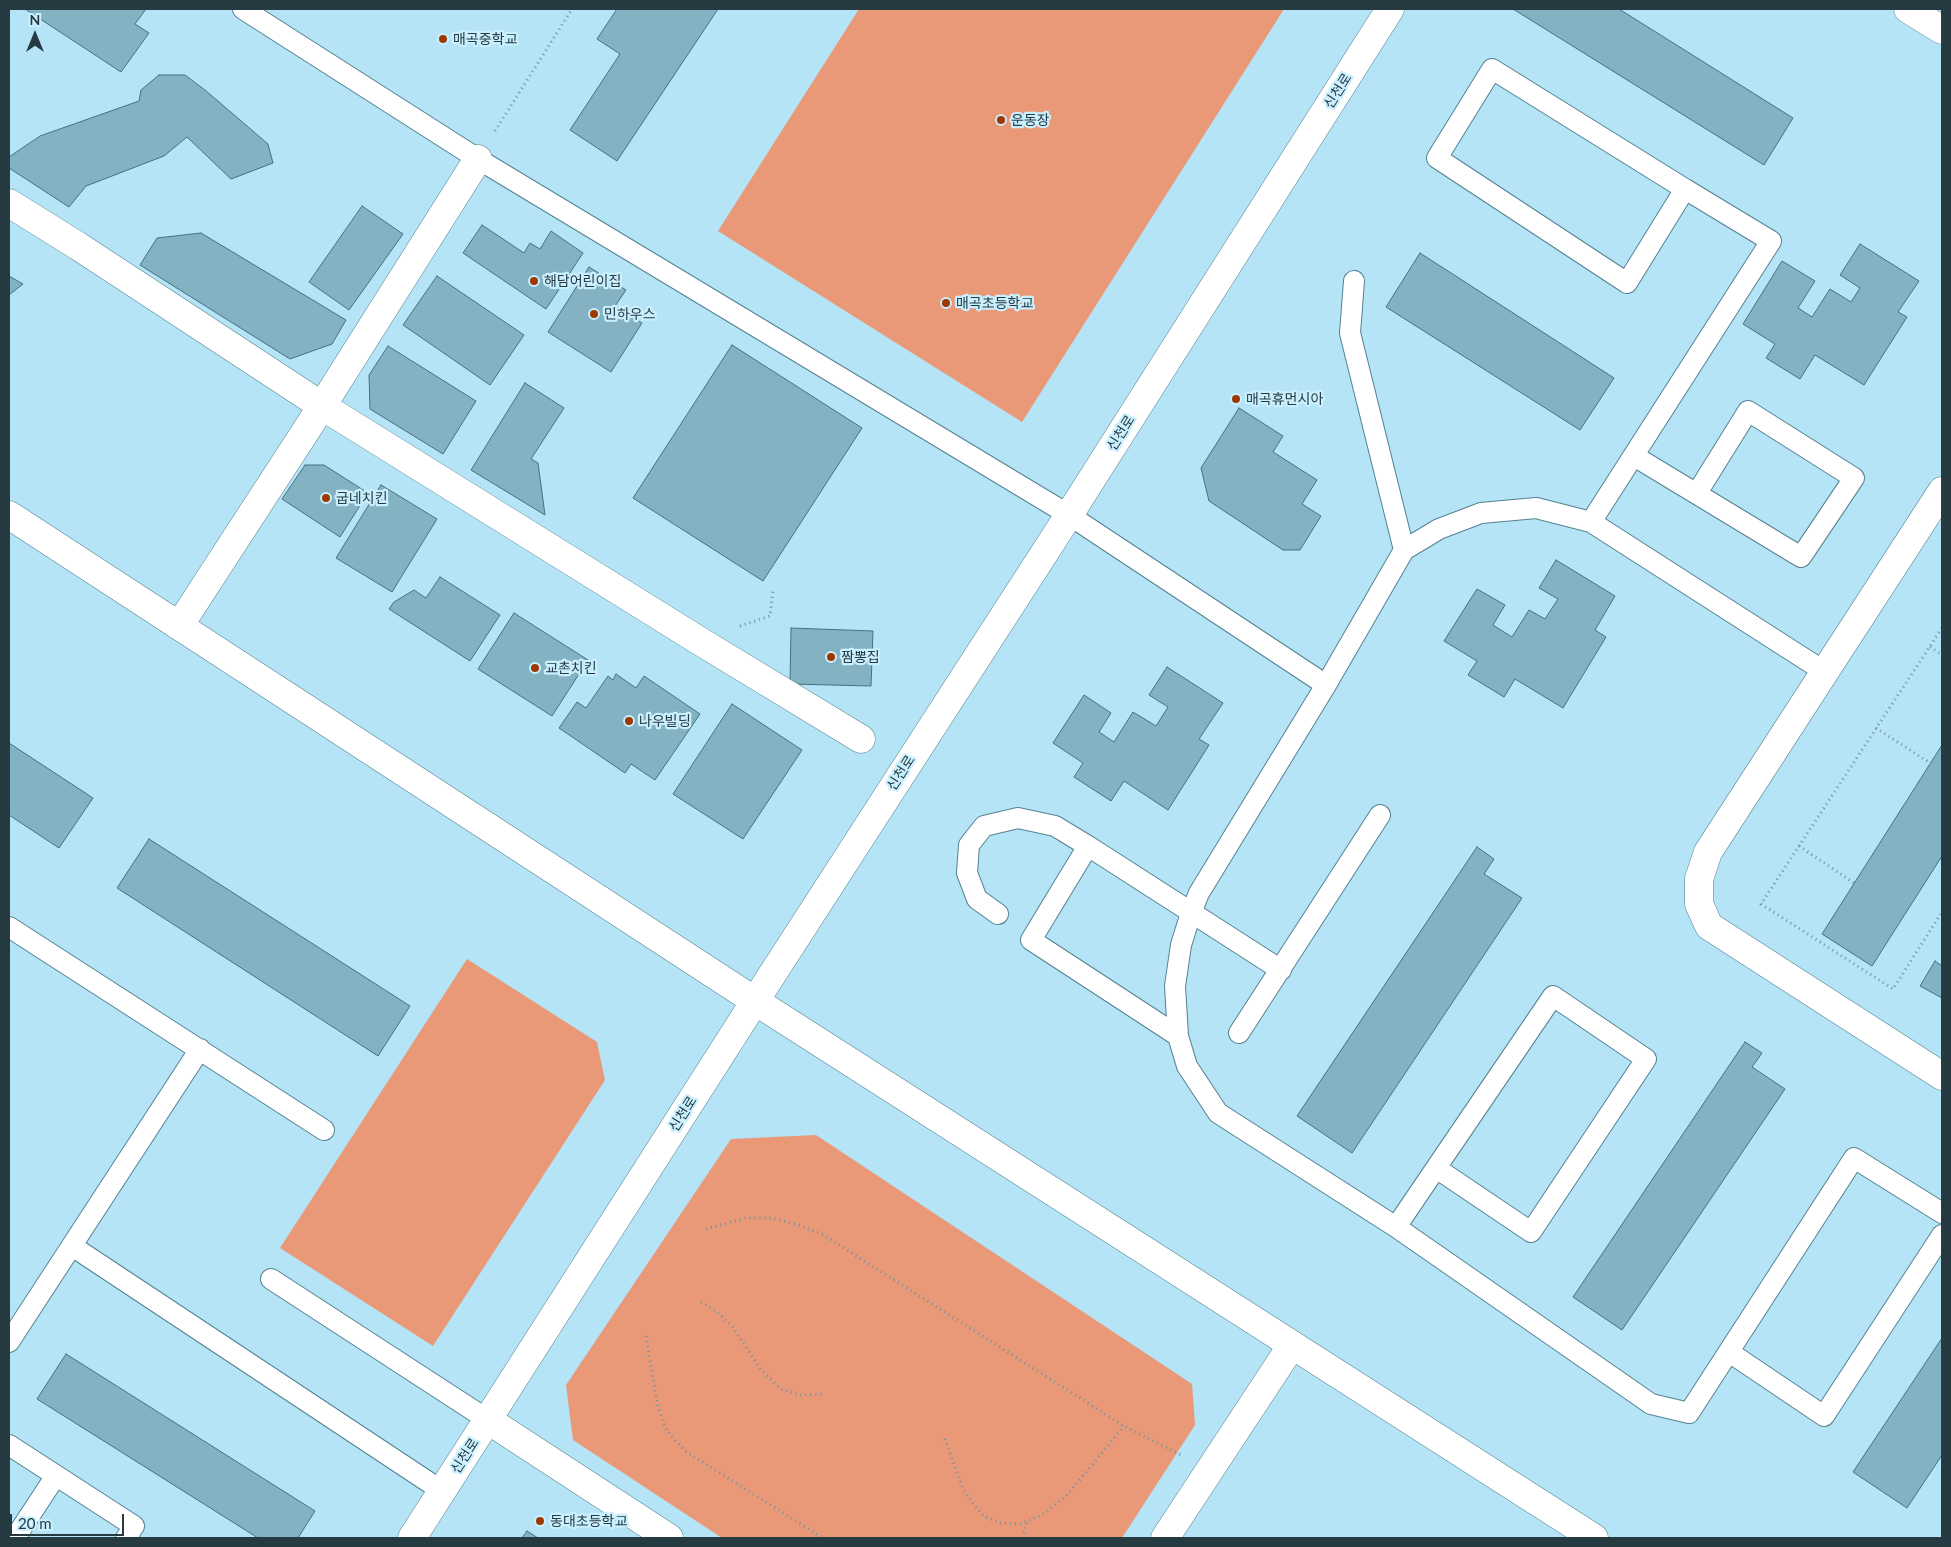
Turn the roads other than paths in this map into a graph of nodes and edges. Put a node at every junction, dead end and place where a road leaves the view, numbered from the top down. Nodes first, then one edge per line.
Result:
1 (243, 9) edge
2 (1390, 9) edge
3 (1908, 9) edge
4 (1942, 30) edge
5 (478, 159) junction
6 (1685, 189) junction
7 (9, 203) edge
8 (1354, 281) dead end
9 (322, 406) junction
10 (1634, 456) junction
11 (1942, 491) edge
12 (1696, 493) junction
13 (9, 515) edge
14 (1069, 515) junction
15 (1591, 522) junction
16 (1404, 550) junction
17 (179, 626) junction
18 (1825, 672) junction
19 (1326, 685) junction
20 (861, 739) dead end
21 (1380, 815) dead end
22 (1088, 846) junction
23 (1191, 913) junction
24 (998, 914) dead end
25 (9, 927) edge
26 (1281, 970) junction
27 (754, 1001) junction
28 (1240, 1033) dead end
29 (1178, 1036) junction
30 (200, 1049) junction
31 (1942, 1076) edge
32 (324, 1130) dead end
33 (1436, 1168) junction
34 (1942, 1214) edge
35 (1396, 1227) junction
36 (1942, 1235) edge
37 (72, 1246) junction
38 (271, 1279) dead end
39 (9, 1342) edge
40 (1292, 1345) junction
41 (1729, 1352) junction
42 (488, 1420) junction
43 (9, 1445) edge
44 (55, 1477) junction
45 (442, 1491) junction
46 (15, 1538) edge
47 (126, 1538) edge
48 (412, 1538) edge
49 (669, 1538) edge
50 (1165, 1538) edge
51 (1594, 1538) edge

1 - 5 lane
2 - 14 street, 신천로
3 - 4 street
5 - 9 street
5 - 14 lane
6 - 6 lane
6 - 10 lane
7 - 9 street
8 - 16 lane
9 - 17 street
9 - 20 street
10 - 12 lane
10 - 15 lane
11 - 18 street
12 - 12 lane
13 - 17 street
14 - 19 lane
14 - 27 street, 신천로
15 - 16 lane
15 - 18 lane
16 - 19 lane
17 - 27 street
18 - 31 street
19 - 23 lane
21 - 26 lane
22 - 23 lane
22 - 24 lane
22 - 29 lane
23 - 26 lane
23 - 29 lane
25 - 30 lane
26 - 28 lane
27 - 40 street
27 - 42 street, 신천로
29 - 35 lane
30 - 32 lane
30 - 37 lane
33 - 33 lane
33 - 35 lane
34 - 41 lane
35 - 41 lane
36 - 41 lane
37 - 39 lane
37 - 45 lane
38 - 42 lane
40 - 50 street
40 - 51 street
42 - 45 street, 신천로
42 - 49 street
43 - 44 lane
44 - 46 lane
44 - 47 lane
45 - 48 street, 신천로

